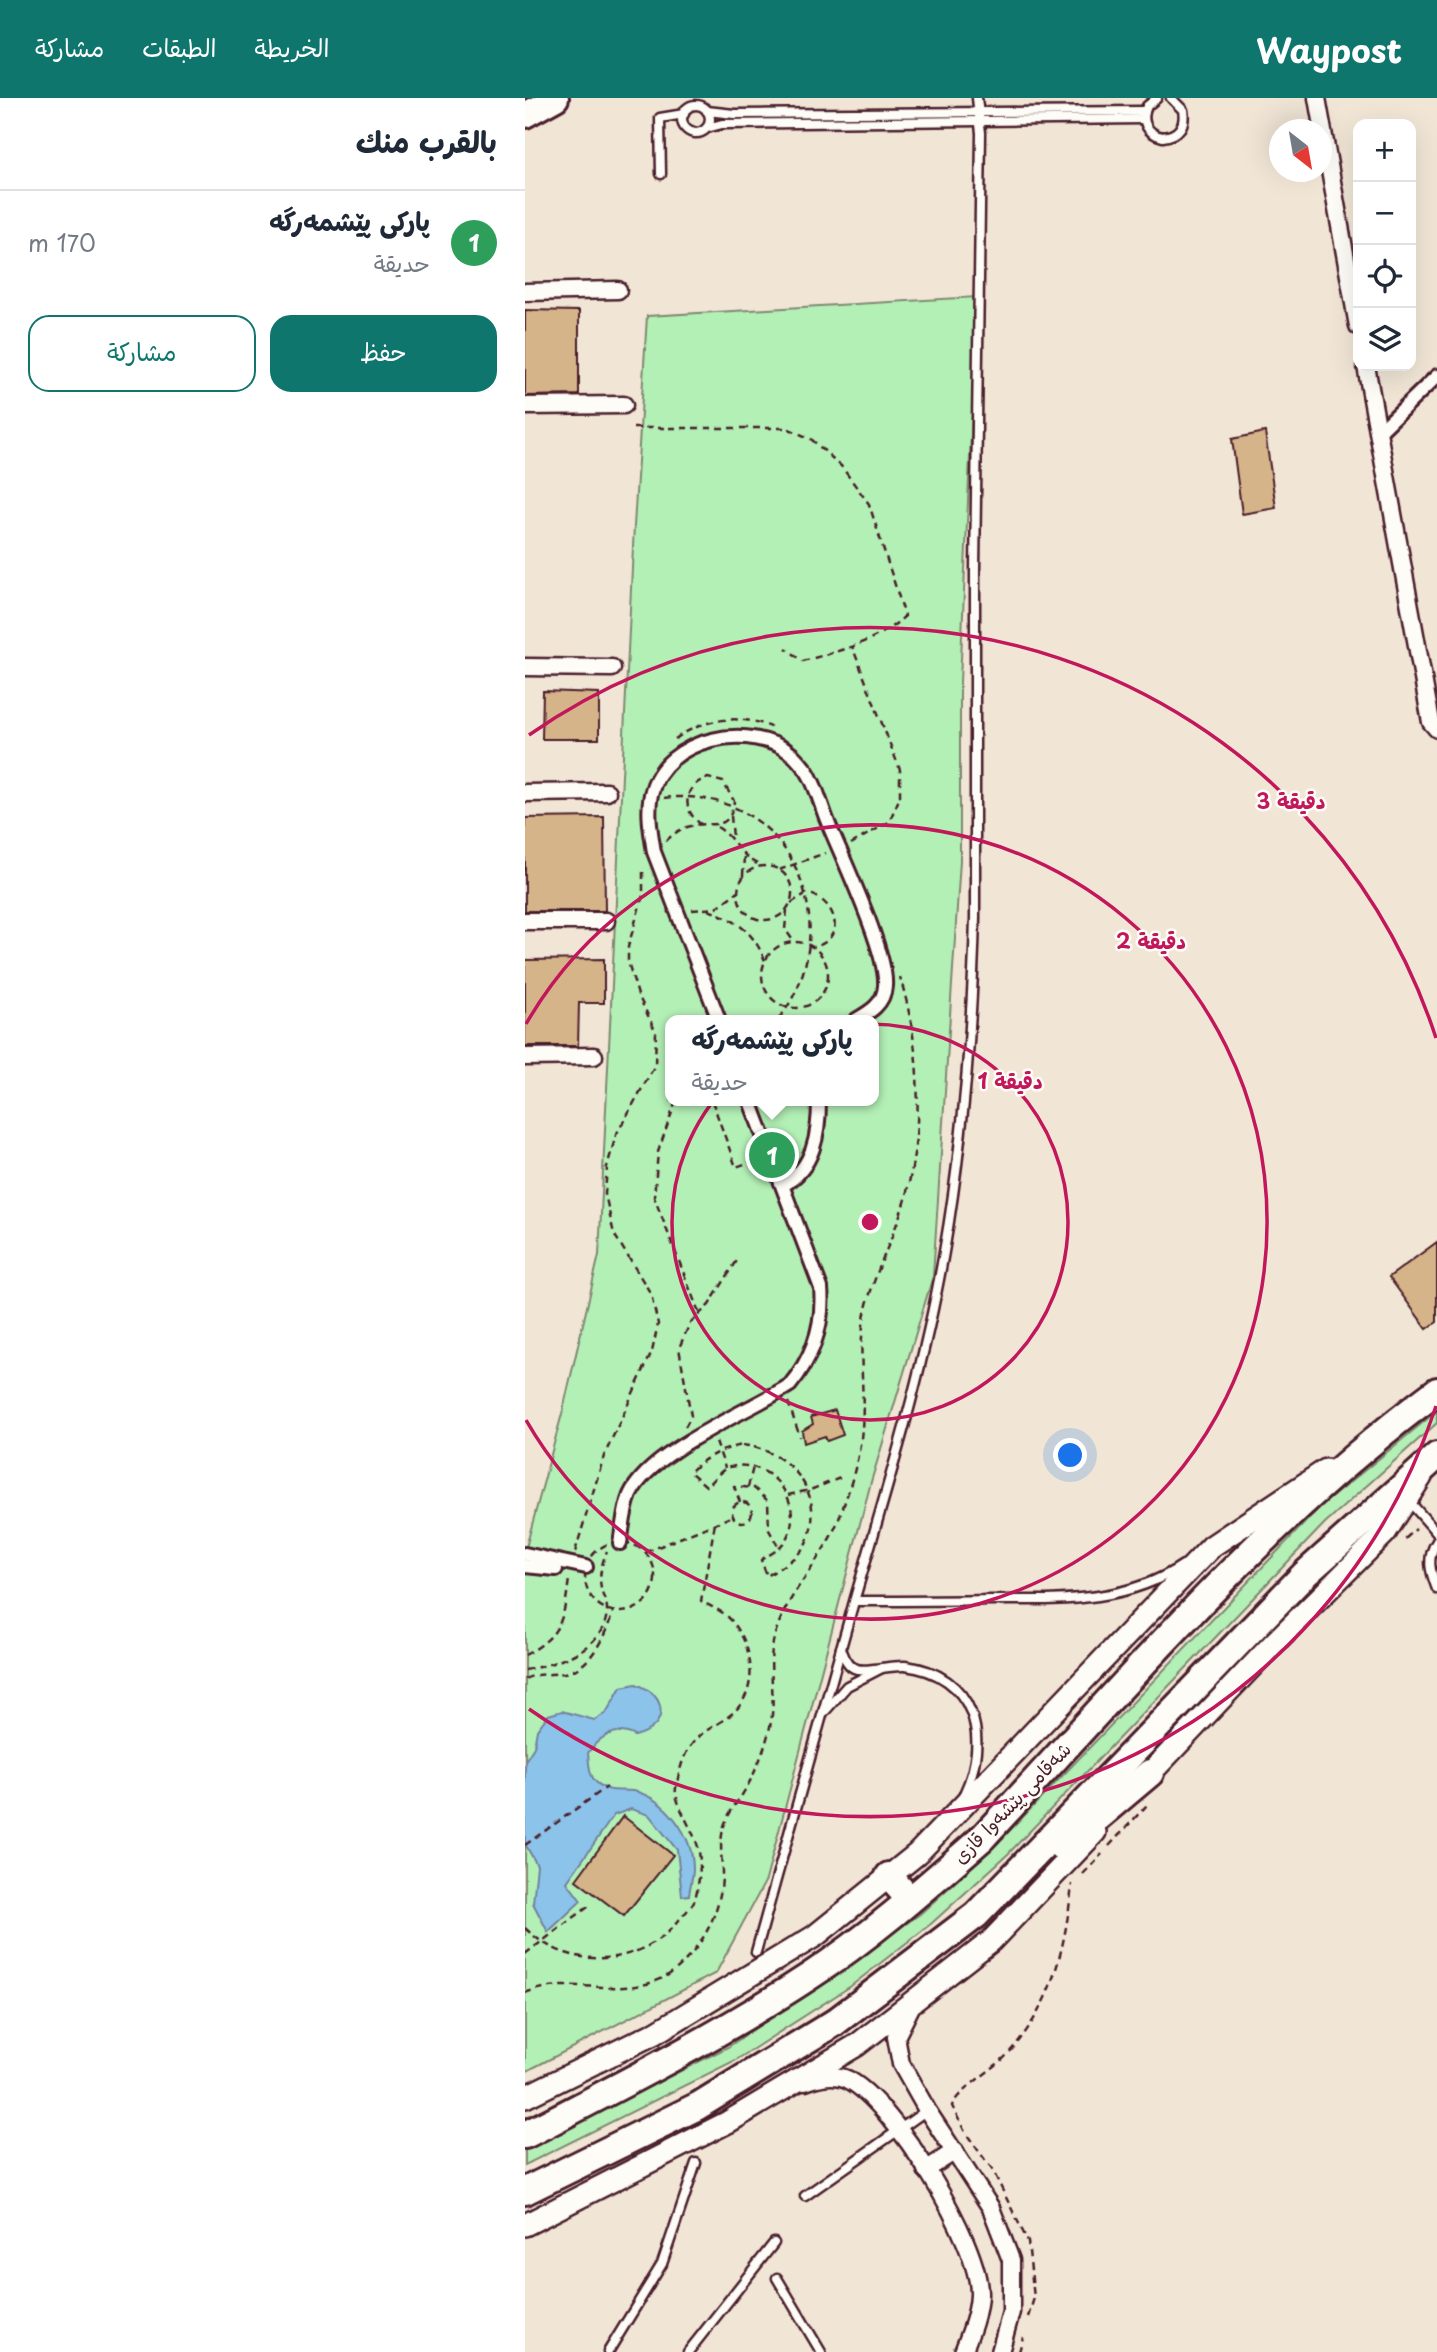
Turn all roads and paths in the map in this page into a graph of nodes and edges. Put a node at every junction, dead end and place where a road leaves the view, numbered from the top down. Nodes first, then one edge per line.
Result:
1 (556, 98) edge
2 (977, 98) edge
3 (1157, 98) edge
4 (1171, 98) edge
5 (1317, 98) edge
6 (708, 111) junction
7 (684, 114) junction
8 (525, 115) edge
9 (1144, 115) junction
10 (981, 118) junction
11 (707, 128) junction
12 (661, 174) dead end
13 (618, 290) dead end
14 (525, 292) edge
15 (1355, 308) edge
16 (1367, 371) edge
17 (1437, 376) edge
18 (624, 405) dead end
19 (525, 406) edge
20 (633, 428) dead end
21 (1378, 433) junction
22 (852, 646) junction
23 (786, 648) dead end
24 (525, 667) edge
25 (611, 668) dead end
26 (776, 729) dead end
27 (1437, 729) edge
28 (672, 741) dead end
29 (662, 791) dead end
30 (607, 792) dead end
31 (525, 793) edge
32 (687, 797) junction
33 (732, 811) junction
34 (701, 824) junction
35 (713, 826) junction
36 (849, 837) dead end
37 (733, 838) junction
38 (823, 842) dead end
39 (662, 843) dead end
40 (852, 843) junction
41 (832, 850) junction
42 (744, 855) junction
43 (856, 856) dead end
44 (643, 863) dead end
45 (831, 864) dead end
46 (795, 865) junction
47 (764, 866) junction
48 (779, 870) junction
49 (742, 880) junction
50 (738, 891) junction
51 (807, 894) junction
52 (789, 906) junction
53 (708, 910) junction
54 (693, 919) dead end
55 (606, 921) dead end
56 (525, 922) edge
57 (794, 942) junction
58 (813, 946) junction
59 (765, 961) junction
60 (899, 974) dead end
61 (786, 1007) junction
62 (717, 1015) edge
63 (781, 1015) edge
64 (864, 1015) edge
65 (594, 1056) dead end
66 (525, 1057) edge
67 (674, 1106) edge
68 (714, 1106) edge
69 (752, 1106) edge
70 (819, 1106) edge
71 (771, 1154) junction
72 (783, 1185) junction
73 (739, 1259) dead end
74 (700, 1315) junction
75 (783, 1389) junction
76 (1437, 1391) edge
77 (711, 1429) junction
78 (800, 1437) dead end
79 (1374, 1437) junction
80 (676, 1450) junction
81 (719, 1450) junction
82 (1437, 1457) edge
83 (753, 1467) junction
84 (725, 1468) junction
85 (840, 1478) dead end
86 (748, 1488) junction
87 (810, 1490) junction
88 (788, 1495) junction
89 (1407, 1499) junction
90 (740, 1503) junction
91 (733, 1516) junction
92 (715, 1523) junction
93 (1437, 1533) edge
94 (1437, 1541) edge
95 (620, 1542) junction
96 (1212, 1546) junction
97 (779, 1548) junction
98 (645, 1553) junction
99 (525, 1554) edge
100 (525, 1566) edge
101 (571, 1568) junction
102 (585, 1572) junction
103 (1437, 1589) edge
104 (855, 1601) junction
105 (613, 1612) junction
106 (841, 1648) junction
107 (525, 1655) edge
108 (885, 1667) junction
109 (525, 1679) edge
110 (822, 1716) junction
111 (1167, 1737) junction
112 (1150, 1773) junction
113 (607, 1787) dead end
114 (936, 1834) junction
115 (525, 1845) edge
116 (889, 1877) junction
117 (1072, 1884) dead end
118 (909, 1900) junction
119 (592, 1904) dead end
120 (975, 1915) junction
121 (525, 1928) edge
122 (540, 1943) junction
123 (756, 1952) dead end
124 (525, 1954) edge
125 (926, 1992) junction
126 (525, 1993) edge
127 (525, 2098) edge
128 (756, 2107) junction
129 (927, 2110) junction
130 (898, 2129) junction
131 (525, 2135) edge
132 (955, 2151) junction
133 (696, 2163) dead end
134 (926, 2170) junction
135 (525, 2191) edge
136 (805, 2196) dead end
137 (525, 2225) edge
138 (774, 2243) dead end
139 (776, 2278) dead end
140 (1025, 2324) dead end
141 (1024, 2331) dead end
142 (608, 2352) edge
143 (688, 2352) edge
144 (821, 2352) edge
145 (963, 2352) edge
146 (1000, 2352) edge
147 (1019, 2352) edge

1 - 8 main road
2 - 10 lane
3 - 9 lane
4 - 9 lane
5 - 15 street
6 - 7 lane
6 - 10 lane
6 - 11 lane
7 - 11 lane
7 - 12 lane
9 - 10 lane
10 - 11 lane
10 - 104 lane
13 - 14 street
16 - 21 street
17 - 21 street
18 - 19 street
20 - 22 path
21 - 27 street
22 - 23 path
22 - 40 path
24 - 25 street
26 - 28 path
29 - 32 path
30 - 31 street
32 - 33 path
32 - 33 path
32 - 34 path
33 - 35 path
33 - 37 path
33 - 46 path
34 - 35 path
34 - 39 path
35 - 37 path
36 - 40 path
37 - 42 path
38 - 41 path
40 - 41 path
40 - 43 path
41 - 45 path
41 - 46 path
41 - 62 street
41 - 64 street
42 - 47 path
42 - 49 path
44 - 101 path
46 - 48 path
46 - 51 path
47 - 48 path
47 - 49 path
48 - 52 path
49 - 50 path
50 - 52 path
50 - 53 path
51 - 52 path
51 - 58 path
51 - 58 path
52 - 57 path
53 - 54 path
53 - 59 path
55 - 56 street
57 - 58 path
57 - 59 path
58 - 61 path
58 - 61 path
59 - 61 path
60 - 126 path
61 - 63 path
65 - 66 street
67 - 74 path
68 - 71 path
69 - 71 street
70 - 72 street
71 - 72 street
72 - 75 street
73 - 74 path
74 - 80 path
75 - 77 street
75 - 78 path
76 - 79 highway, شەقامی پێشەوا قازی
77 - 80 street
77 - 81 path
79 - 96 main road
79 - 118 highway, شەقامی پێشەوا قازی
80 - 95 street
81 - 84 path
81 - 84 path
81 - 87 path
82 - 89 main road
82 - 111 highway
83 - 84 path
83 - 86 path
83 - 88 path
85 - 87 path
86 - 90 path
86 - 97 path
87 - 88 path
87 - 97 path
88 - 97 path
89 - 93 lane
89 - 111 main road
90 - 91 path
90 - 91 path
91 - 92 path
92 - 98 path
92 - 122 path
94 - 103 lane
95 - 98 path
95 - 102 path
96 - 104 lane
96 - 114 main road
98 - 105 path
99 - 101 street
100 - 101 street
101 - 102 street
101 - 107 path
102 - 105 path
104 - 106 lane
105 - 109 path
106 - 108 lane
106 - 110 lane
108 - 110 lane
108 - 114 lane
110 - 123 lane
111 - 112 main road
111 - 120 highway
112 - 120 highway
112 - 125 main road
113 - 115 path
114 - 116 main road
116 - 118 highway
116 - 127 main road
117 - 140 path
118 - 131 highway, شەقامی پێشەوا قازی
119 - 122 path
120 - 135 highway
121 - 122 path
122 - 124 path
125 - 128 main road
125 - 129 street
128 - 130 street
128 - 137 main road
129 - 130 lane
129 - 132 street
130 - 134 street
130 - 136 lane
132 - 134 street
132 - 146 street
133 - 142 lane
134 - 145 street
138 - 143 lane
139 - 144 lane
141 - 147 path

